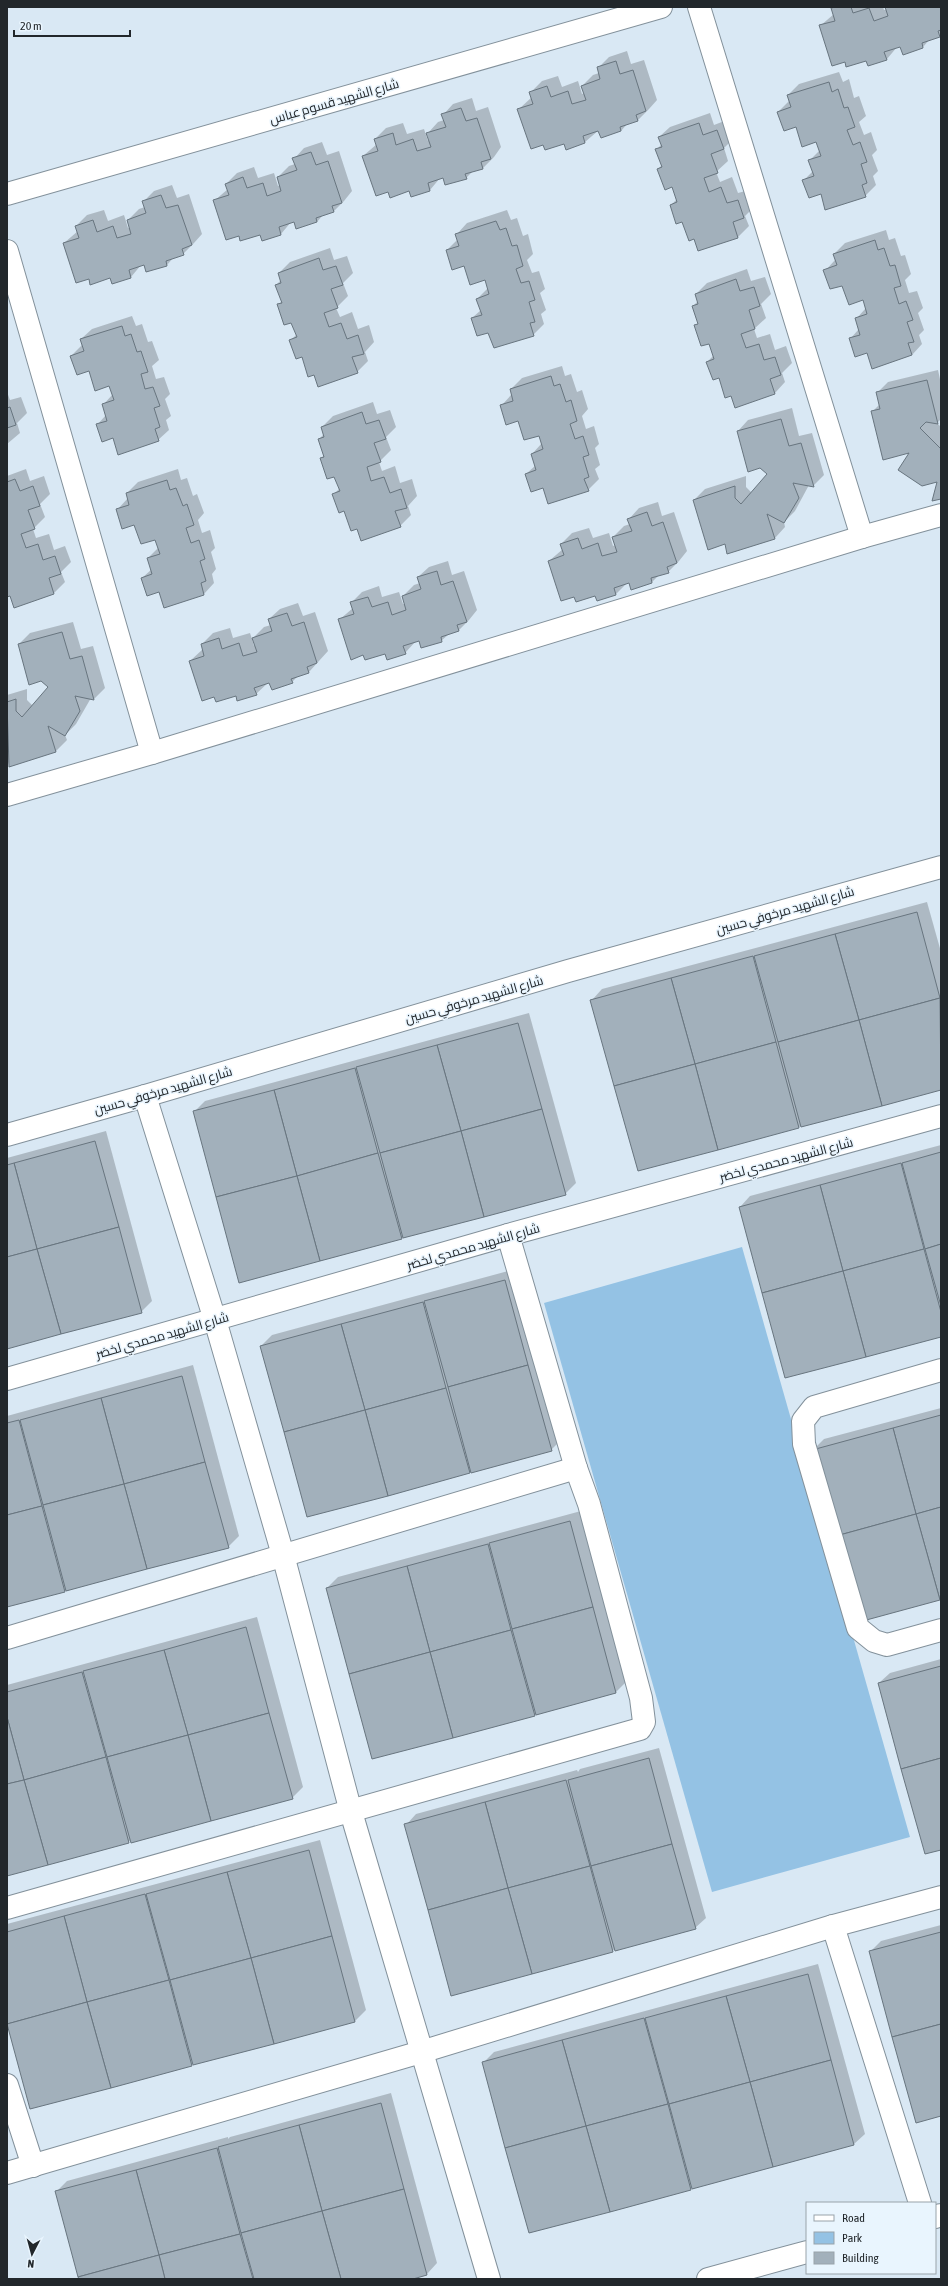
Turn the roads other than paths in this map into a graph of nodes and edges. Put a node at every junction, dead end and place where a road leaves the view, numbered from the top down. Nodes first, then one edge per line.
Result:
1 (661, 7) edge
2 (699, 7) edge
3 (7, 194) edge
4 (7, 251) edge
5 (941, 515) edge
6 (862, 537) junction
7 (152, 753) junction
8 (7, 795) edge
9 (941, 866) edge
10 (145, 1096) junction
11 (941, 1116) edge
12 (7, 1135) edge
13 (508, 1235) junction
14 (215, 1320) junction
15 (941, 1370) edge
16 (7, 1379) edge
17 (576, 1468) junction
18 (283, 1555) junction
19 (941, 1630) edge
20 (7, 1638) edge
21 (351, 1812) junction
22 (941, 1897) edge
23 (7, 1908) edge
24 (833, 1926) junction
25 (421, 2052) junction
26 (7, 2085) edge
27 (33, 2166) junction
28 (7, 2174) edge
29 (920, 2202) edge
30 (806, 2252) edge
31 (489, 2279) edge
32 (708, 2279) edge

1 - 3 street, شارع الشهيد قسوم عباس
2 - 6 street
4 - 7 street
5 - 6 street
6 - 7 street
7 - 8 street
9 - 10 street, شارع الشهيد مرخوفي حسين
10 - 12 street, شارع الشهيد مرخوفي حسين
10 - 14 street
11 - 13 street, شارع الشهيد محمدي لخضر
13 - 14 street, شارع الشهيد محمدي لخضر
13 - 17 street
14 - 16 street, شارع الشهيد محمدي لخضر
14 - 18 street
15 - 19 street
17 - 18 street
17 - 21 street
18 - 20 street
18 - 21 street
21 - 23 street
21 - 25 street
22 - 24 street
24 - 25 street
24 - 29 street
25 - 27 street
25 - 31 street
26 - 27 street
27 - 28 street
30 - 32 street

